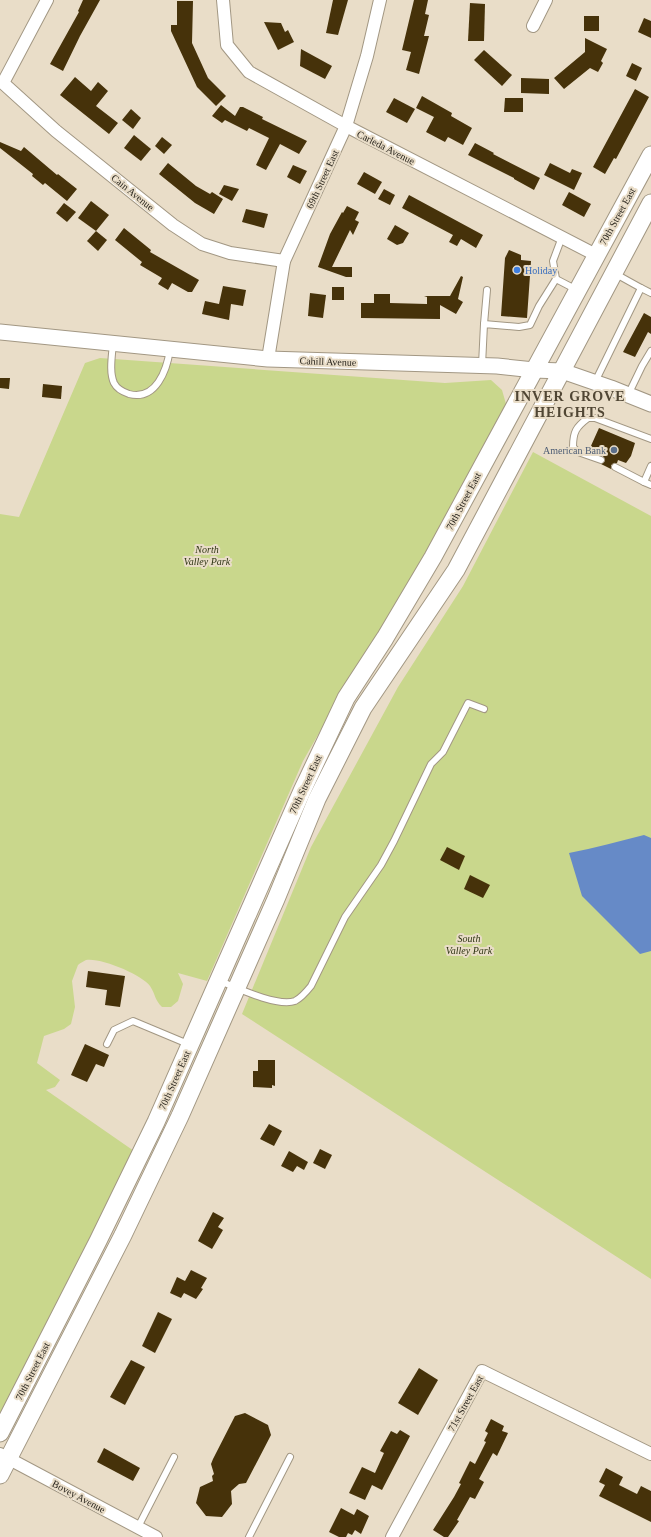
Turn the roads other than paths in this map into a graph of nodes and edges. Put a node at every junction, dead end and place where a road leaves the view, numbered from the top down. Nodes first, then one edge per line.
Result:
1 (47, 0) edge
2 (223, 0) edge
3 (380, 0) edge
4 (546, 0) edge
5 (532, 26) dead end
6 (346, 126) junction
7 (651, 155) edge
8 (651, 203) edge
9 (562, 237) junction
10 (596, 255) junction
11 (284, 261) junction
12 (614, 273) junction
13 (556, 278) junction
14 (641, 288) junction
15 (487, 290) dead end
16 (577, 290) junction
17 (651, 293) edge
18 (484, 324) junction
19 (0, 332) edge
20 (113, 343) junction
21 (170, 349) junction
22 (651, 351) edge
23 (268, 359) junction
24 (482, 365) junction
25 (534, 370) junction
26 (562, 371) junction
27 (595, 382) junction
28 (628, 395) junction
29 (651, 404) edge
30 (651, 439) edge
31 (601, 460) dead end
32 (651, 466) edge
33 (615, 467) dead end
34 (644, 482) junction
35 (651, 485) edge
36 (484, 709) dead end
37 (218, 980) junction
38 (236, 988) junction
39 (108, 1044) dead end
40 (190, 1044) junction
41 (0, 1433) edge
42 (651, 1454) edge
43 (4, 1455) edge
44 (174, 1457) dead end
45 (290, 1457) dead end
46 (0, 1475) edge
47 (138, 1527) junction
48 (156, 1537) edge
49 (249, 1537) edge
50 (392, 1537) edge

1 - 11 street, Cain Avenue
2 - 6 street, Carleda Avenue
3 - 6 street, 69th Street East
4 - 5 street
6 - 9 street, Carleda Avenue
6 - 11 street, 69th Street East
7 - 10 main road, 70th Street East
8 - 12 main road, 70th Street East
9 - 10 street, Carleda Avenue
9 - 13 lane
10 - 16 main road, 70th Street East
11 - 23 street, 69th Street East
12 - 14 lane
12 - 26 main road, 70th Street East
13 - 16 lane
13 - 18 lane
14 - 17 lane
14 - 27 lane
15 - 18 lane
16 - 25 main road, 70th Street East
18 - 24 lane
19 - 20 street, Cahill Avenue
20 - 21 street, Cahill Avenue
20 - 21 lane
21 - 23 street, Cahill Avenue
22 - 28 lane
23 - 24 street, Cahill Avenue
24 - 25 street, Cahill Avenue
25 - 26 street, Cahill Avenue
25 - 37 main road, 70th Street East
26 - 27 street, Cahill Avenue
26 - 38 main road, 70th Street East
27 - 28 street, Cahill Avenue
28 - 29 street, Cahill Avenue
30 - 31 lane
32 - 34 lane
33 - 34 lane
34 - 35 lane
36 - 38 lane
37 - 38 lane
37 - 40 main road, 70th Street East
38 - 43 main road, 70th Street East
39 - 40 lane
40 - 41 main road, 70th Street East
42 - 50 street, 71st Street East
43 - 46 main road, 70th Street East
43 - 47 street, Bovey Avenue
44 - 47 lane
45 - 49 lane
47 - 48 street, Bovey Avenue

